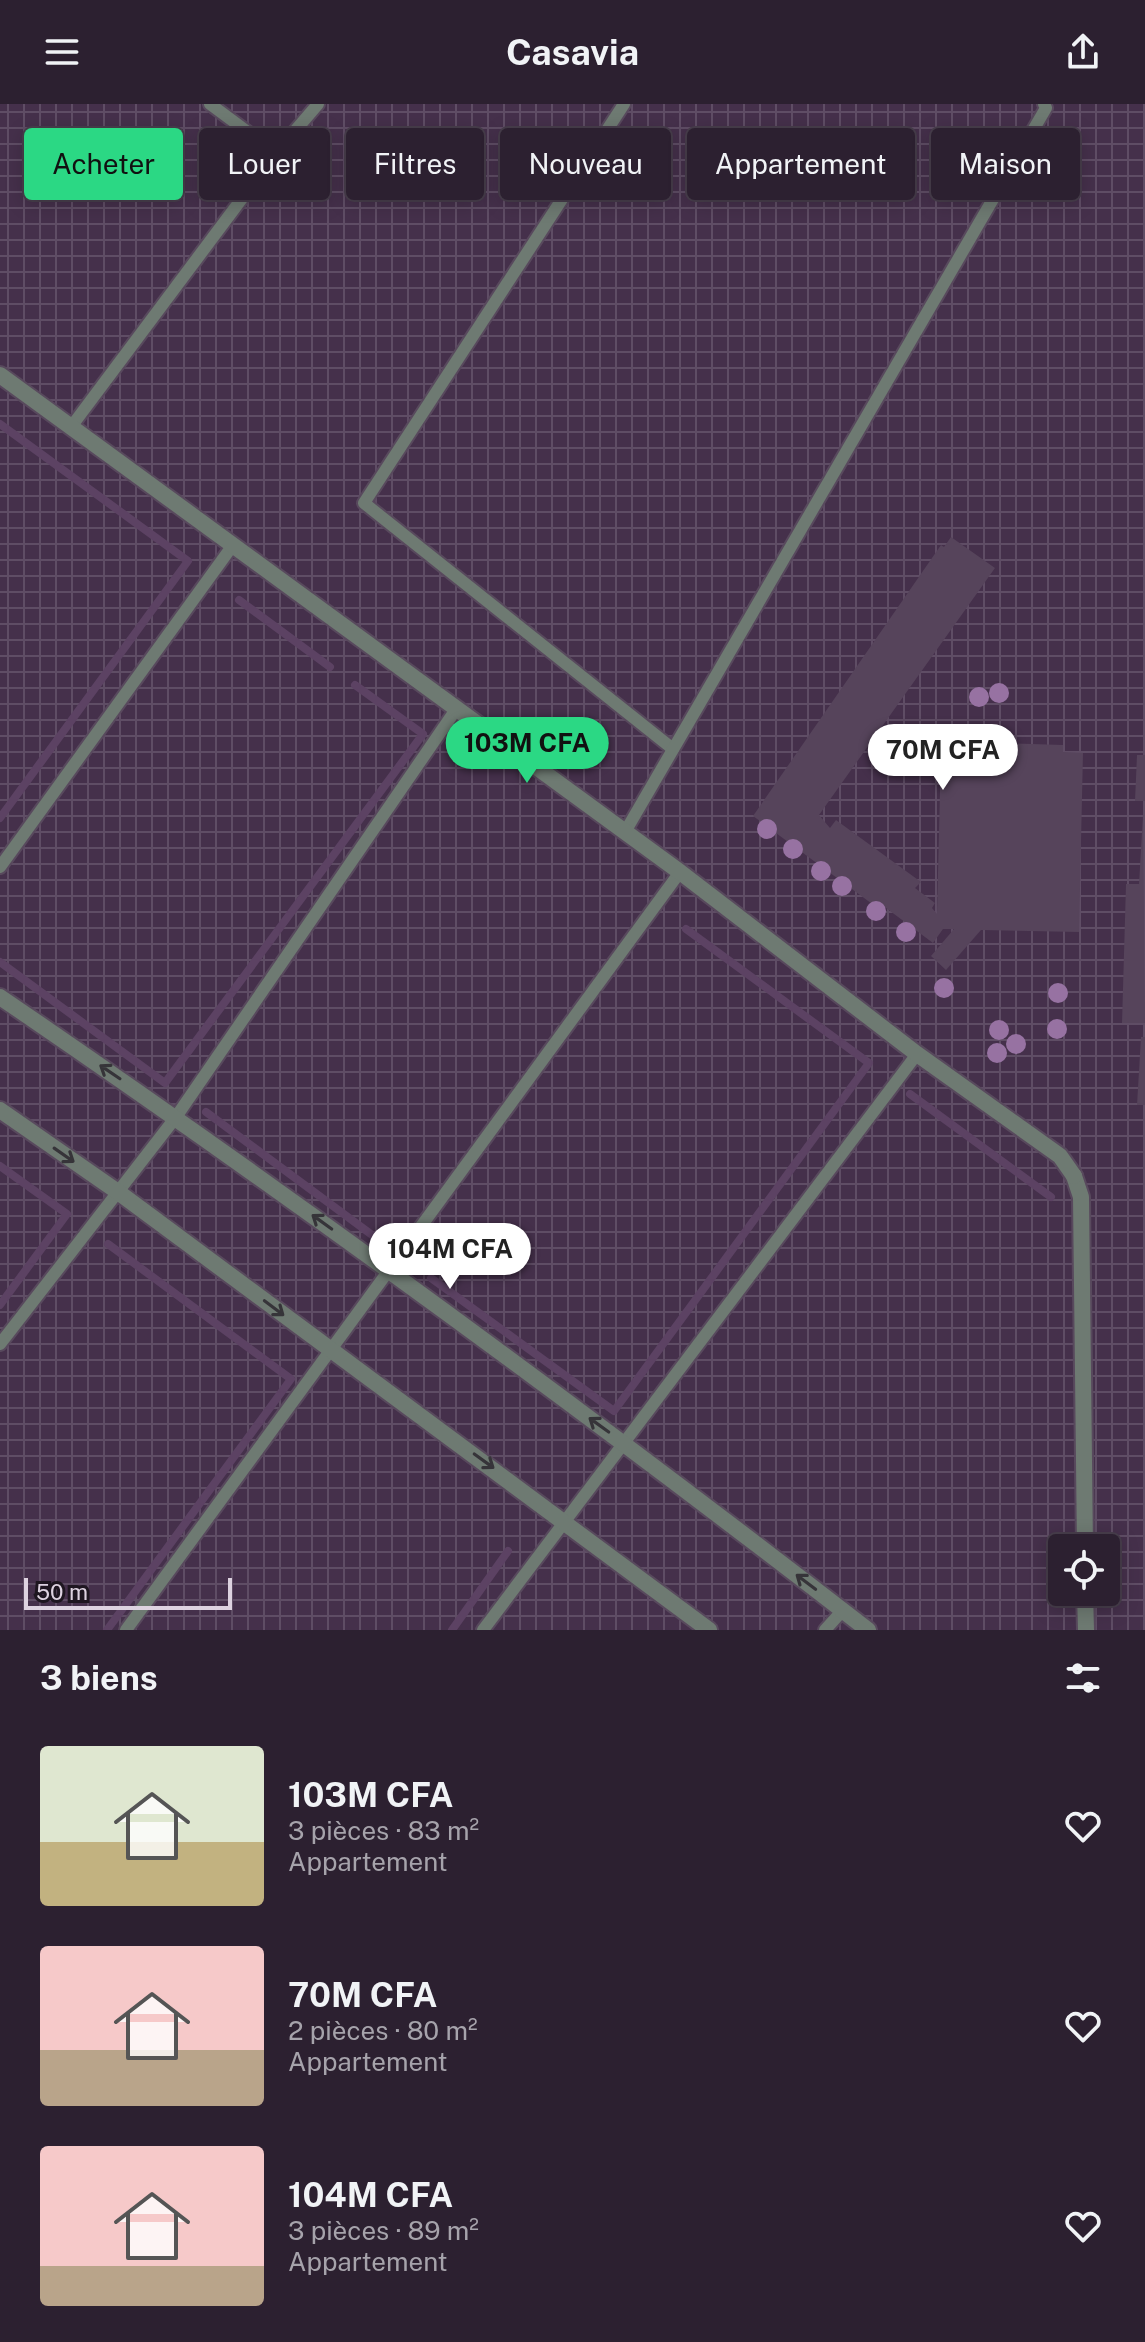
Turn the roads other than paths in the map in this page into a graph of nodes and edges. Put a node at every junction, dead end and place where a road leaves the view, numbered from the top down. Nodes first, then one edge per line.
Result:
1 (210, 104) edge
2 (318, 104) edge
3 (624, 104) edge
4 (1044, 104) edge
5 (242, 128) edge
6 (297, 128) edge
7 (241, 200) edge
8 (0, 375) edge
9 (71, 427) junction
10 (233, 545) junction
11 (457, 708) junction
12 (673, 749) junction
13 (625, 832) junction
14 (0, 867) edge
15 (680, 872) junction
16 (0, 997) edge
17 (917, 1054) junction
18 (0, 1110) edge
19 (176, 1117) junction
20 (118, 1192) junction
21 (389, 1271) junction
22 (0, 1344) edge
23 (328, 1348) junction
24 (623, 1442) junction
25 (564, 1520) junction
26 (1085, 1534) edge
27 (1085, 1606) edge
28 (843, 1610) junction
29 (126, 1630) edge
30 (483, 1630) edge
31 (709, 1630) edge
32 (825, 1630) edge
33 (868, 1630) edge
34 (1086, 1630) edge

1 - 5 lane
2 - 6 lane
3 - 12 lane
4 - 12 lane
7 - 9 lane
8 - 9 street
9 - 10 street
10 - 11 street
10 - 14 lane
11 - 13 street
11 - 19 lane
12 - 13 lane
13 - 15 street
15 - 17 street
15 - 21 lane
19 -> 16 street
17 - 24 lane
17 - 26 street
18 -> 20 street
19 - 20 lane
21 -> 19 street
20 - 22 lane
20 -> 23 street
21 - 23 lane
24 -> 21 street
23 -> 25 street
23 - 29 lane
24 - 25 lane
28 -> 24 street
25 - 30 lane
25 - 31 street
27 - 34 street
28 - 32 lane
28 - 33 street

